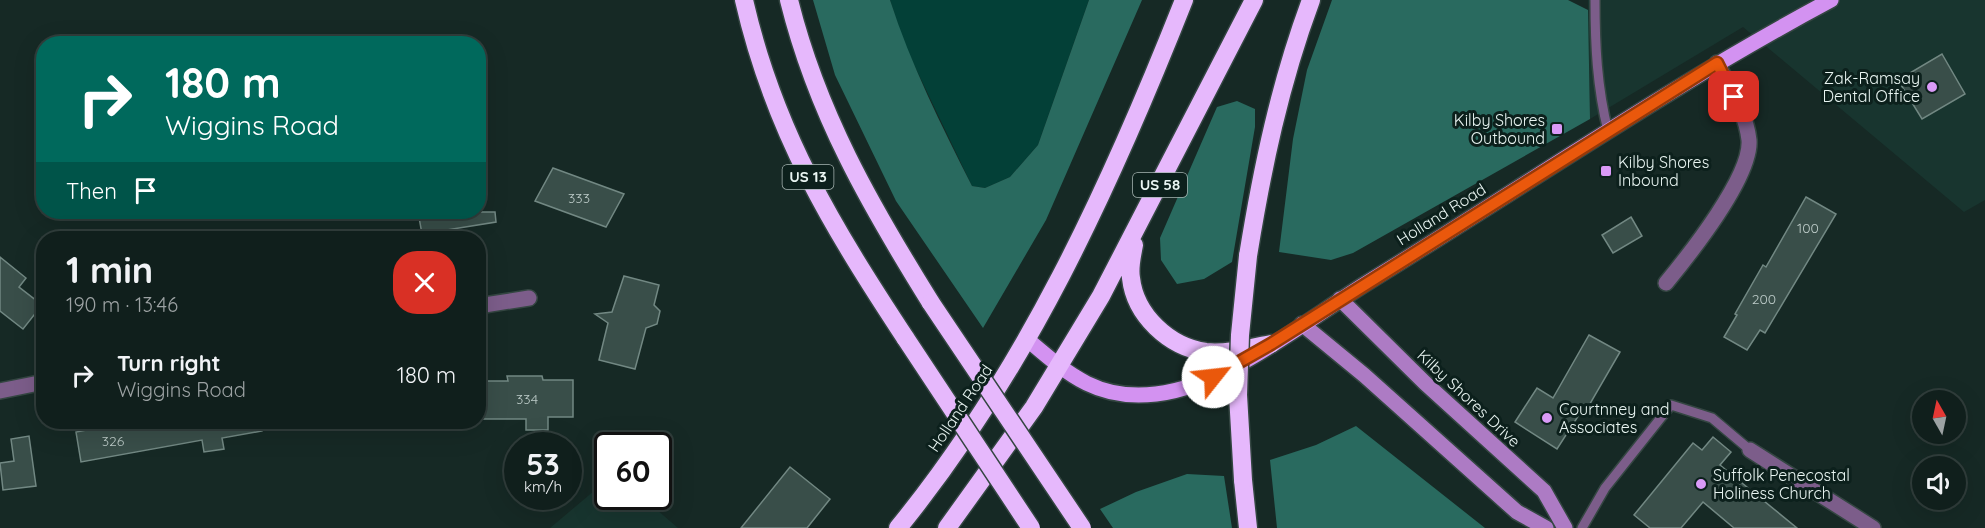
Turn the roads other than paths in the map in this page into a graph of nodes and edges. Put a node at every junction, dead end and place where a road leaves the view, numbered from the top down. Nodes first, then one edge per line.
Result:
1 (744, 0) edge
2 (789, 0) edge
3 (1184, 0) edge
4 (1254, 0) edge
5 (1311, 0) edge
6 (1595, 0) edge
7 (1831, 0) edge
8 (1808, 6) edge
9 (1717, 63) junction
10 (1608, 131) junction
11 (1135, 234) junction
12 (1666, 283) dead end
13 (529, 297) dead end
14 (1340, 300) junction
15 (486, 305) edge
16 (1302, 324) junction
17 (1028, 340) junction
18 (1271, 344) junction
19 (1059, 366) junction
20 (36, 384) edge
21 (0, 391) edge
22 (1750, 450) joint
23 (1863, 526) edge
24 (898, 528) edge
25 (947, 528) edge
26 (1031, 528) edge
27 (1082, 528) edge
28 (1248, 528) edge
29 (1546, 528) edge
30 (1565, 528) edge
31 (1582, 528) edge

1 - 26 highway, US 13, bridge
2 - 27 highway, bridge
3 - 17 highway, US 58
4 - 11 highway, US 58
5 - 28 highway, bridge
6 - 10 lane
7 - 8 main road, Holland Road
8 - 9 main road, Holland Road
9 - 10 main road, Holland Road
9 - 12 street
10 - 14 main road, Holland Road
11 - 18 highway
11 - 19 highway, US 58
13 - 15 street
14 - 16 main road, Holland Road
14 - 30 street, Kilby Shores Drive
16 - 18 main road, Holland Road
16 - 29 street
17 - 19 main road, Holland Road
17 - 24 highway, Holland Road / US 58
18 - 19 main road, Holland Road
19 - 25 highway, US 58
20 - 21 street
22 - 23 street
22 - 31 lane

